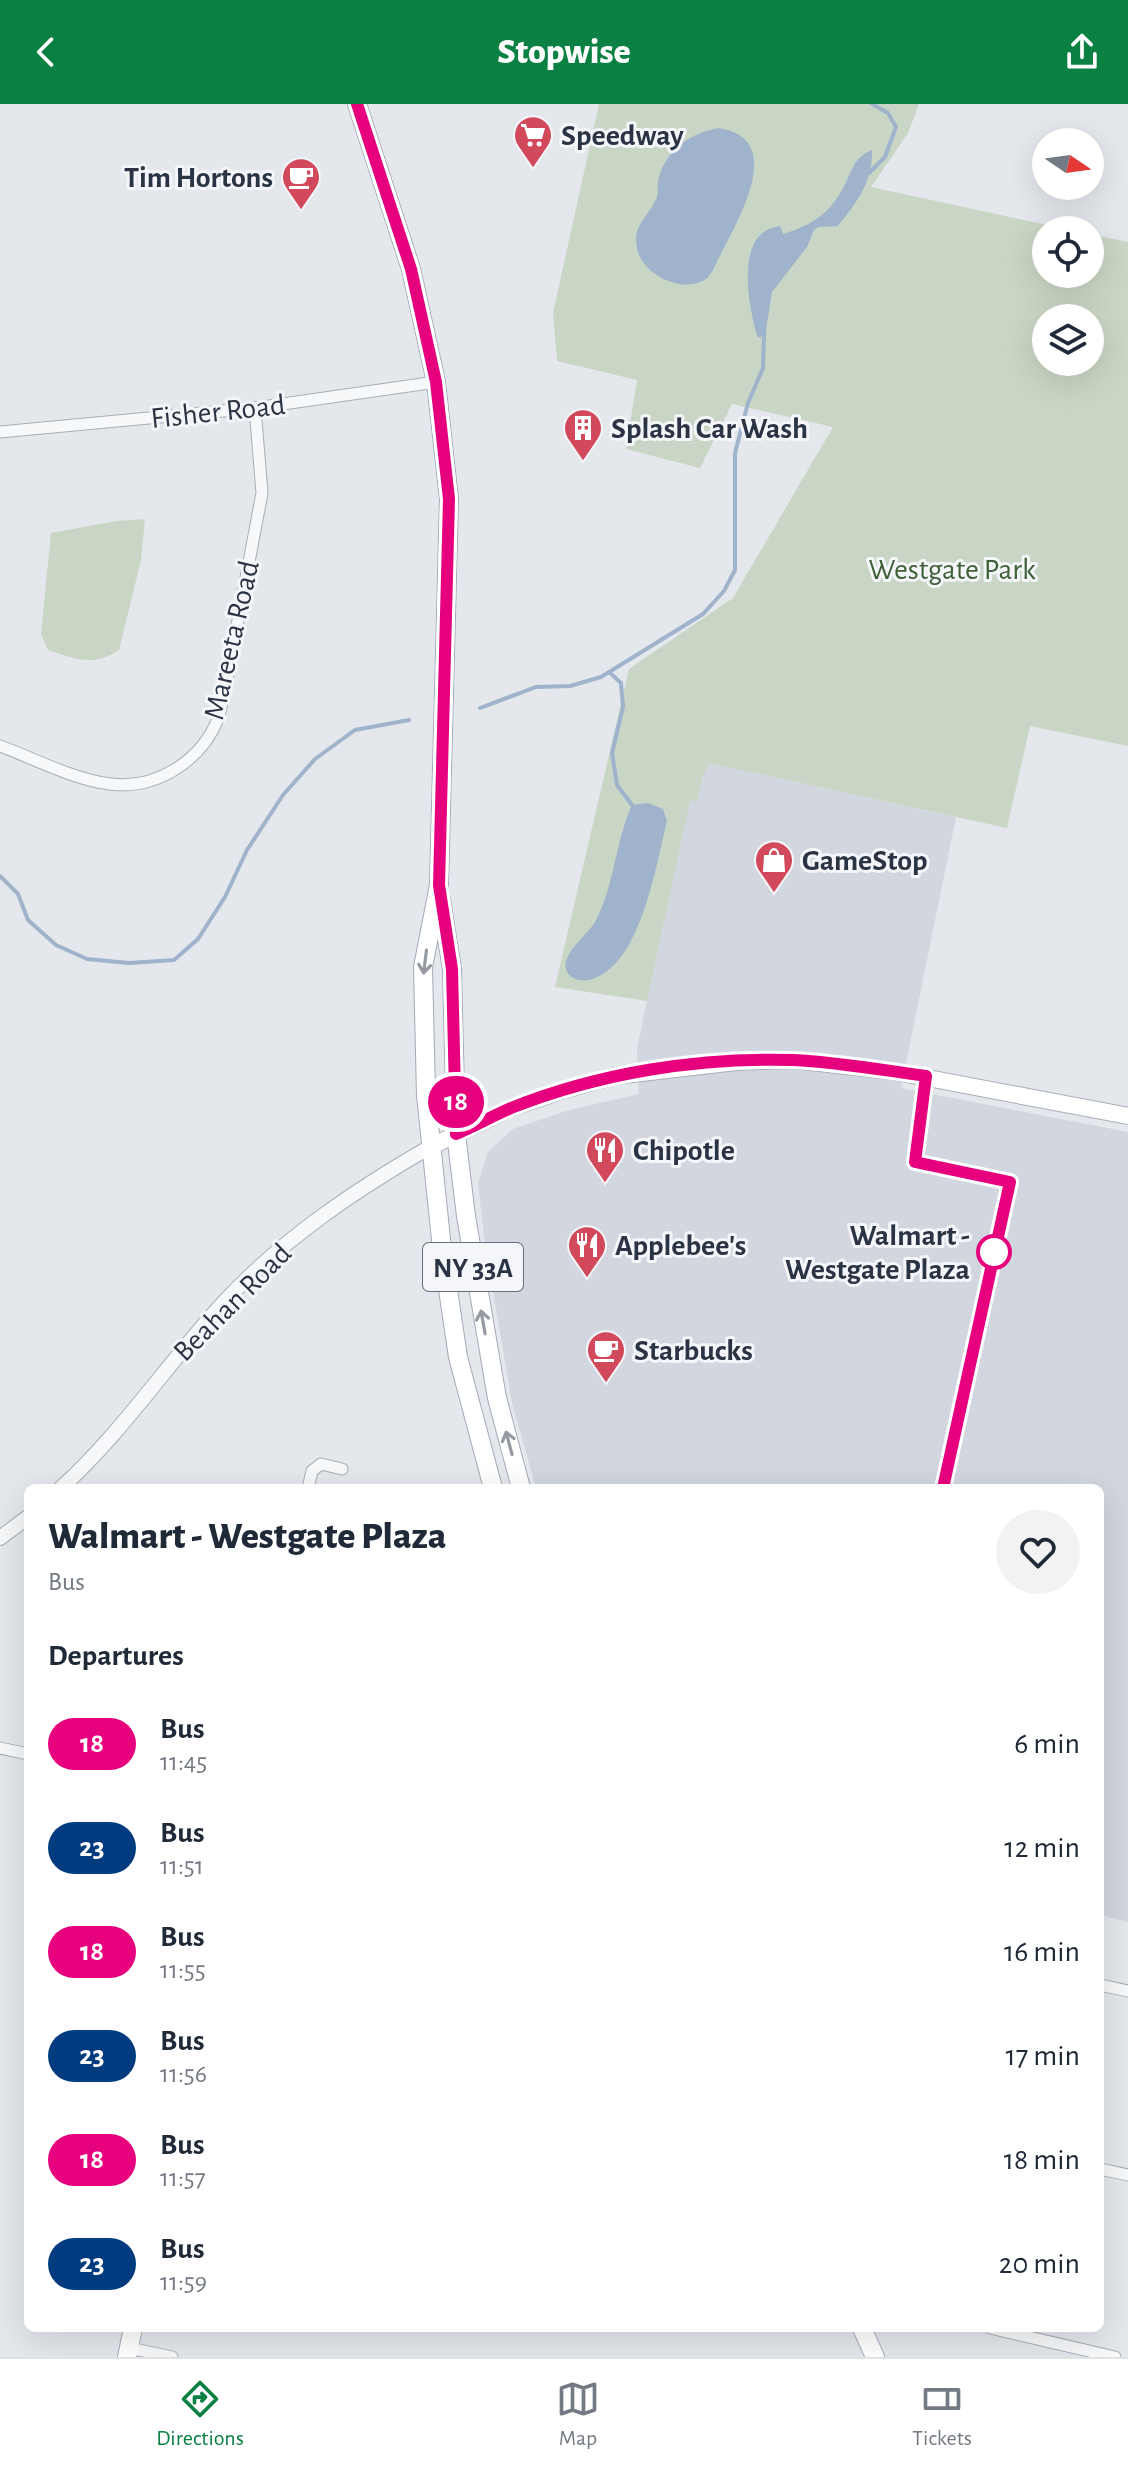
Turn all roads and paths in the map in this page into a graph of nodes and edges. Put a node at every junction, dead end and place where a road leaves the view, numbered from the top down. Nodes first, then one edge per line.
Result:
1 (357, 104) edge
2 (436, 382) junction
3 (255, 408) junction
4 (0, 432) edge
5 (0, 746) edge
6 (439, 885) junction
7 (1128, 1116) edge
8 (456, 1134) junction
9 (430, 1147) junction
10 (342, 1469) dead end
11 (65, 1484) edge
12 (309, 1484) edge
13 (492, 1484) edge
14 (520, 1484) edge
15 (24, 1520) edge
16 (0, 1538) edge
17 (0, 1748) edge
18 (24, 1753) edge
19 (1104, 1986) edge
20 (1128, 1991) edge
21 (1104, 2170) edge
22 (1128, 2175) edge
23 (132, 2332) edge
24 (864, 2332) edge
25 (1007, 2332) edge
26 (128, 2352) edge
27 (172, 2357) edge
28 (875, 2357) edge
29 (1115, 2357) edge

1 - 2 main road, NY 33A
2 - 3 street, Fisher Road
2 - 6 main road, NY 33A
3 - 4 street, Fisher Road
3 - 5 street, Mareeta Road
6 - 8 main road, NY 33A
6 -> 9 main road, NY 33A
7 - 8 main road
8 - 9 main road
14 -> 8 main road, NY 33A
9 - 11 street, Beahan Road
9 - 13 main road, NY 33A
10 - 12 street
15 - 16 street
17 - 18 street
19 - 20 street
21 - 22 street
23 - 26 main road
24 - 28 main road
25 - 29 street
26 - 27 street

